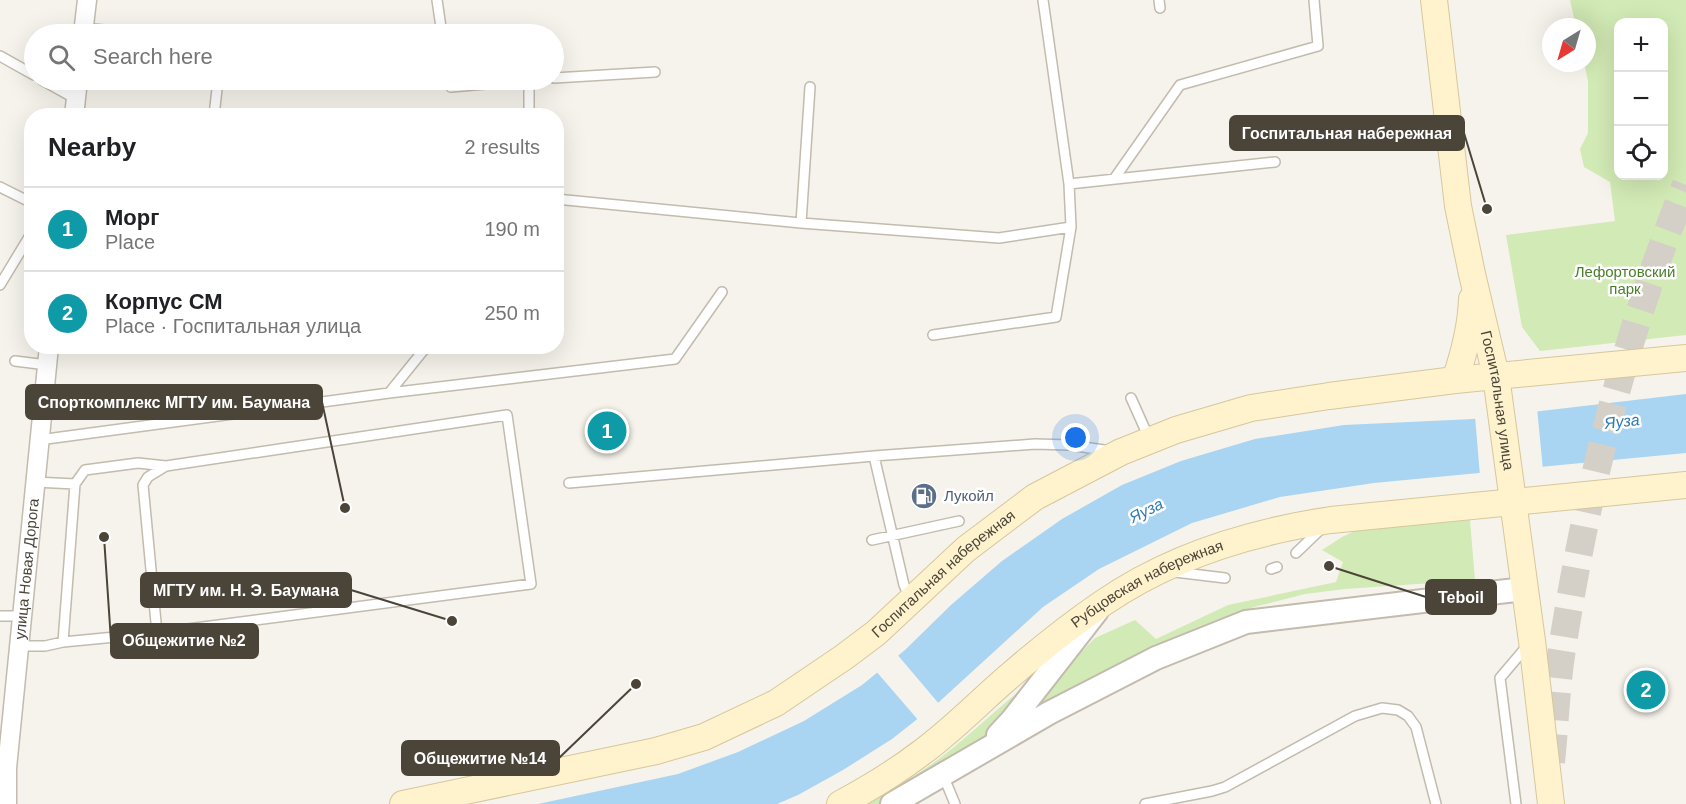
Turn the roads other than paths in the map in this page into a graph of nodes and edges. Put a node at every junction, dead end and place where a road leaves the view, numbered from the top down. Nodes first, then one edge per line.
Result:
1 (87, 0) edge
2 (437, 0) edge
3 (1043, 0) edge
4 (1314, 0) edge
5 (1434, 0) edge
6 (85, 24) edge
7 (441, 24) edge
8 (0, 56) edge
9 (24, 69) edge
10 (655, 72) dead end
11 (564, 77) edge
12 (810, 87) dead end
13 (54, 90) edge
14 (77, 90) edge
15 (217, 90) edge
16 (529, 90) edge
17 (75, 107) edge
18 (215, 108) edge
19 (529, 108) edge
20 (1275, 162) dead end
21 (1114, 179) junction
22 (1069, 184) junction
23 (0, 187) edge
24 (24, 199) edge
25 (564, 200) edge
26 (801, 223) junction
27 (1071, 227) junction
28 (24, 245) edge
29 (1472, 274) junction
30 (0, 285) edge
31 (723, 292) dead end
32 (933, 335) dead end
33 (48, 354) edge
34 (421, 354) edge
35 (1686, 358) edge
36 (15, 361) dead end
37 (47, 365) junction
38 (1455, 380) junction
39 (1497, 388) junction
40 (389, 393) junction
41 (1131, 398) dead end
42 (39, 440) junction
43 (1150, 440) junction
44 (1121, 452) junction
45 (873, 456) junction
46 (166, 466) junction
47 (35, 482) junction
48 (569, 483) dead end
49 (75, 484) junction
50 (1686, 485) edge
51 (1512, 493) junction
52 (1331, 520) junction
53 (958, 521) dead end
54 (891, 535) junction
55 (872, 540) dead end
56 (1296, 553) dead end
57 (1154, 572) junction
58 (1225, 578) dead end
59 (1524, 589) junction
60 (910, 600) junction
61 (1105, 601) junction
62 (0, 616) edge
63 (21, 616) junction
64 (157, 633) junction
65 (1532, 641) junction
66 (63, 642) junction
67 (18, 646) junction
68 (967, 761) junction
69 (943, 775) junction
70 (4, 795) edge
71 (403, 804) edge
72 (840, 804) edge
73 (892, 804) edge
74 (955, 804) edge
75 (1145, 804) edge
76 (1436, 804) edge
77 (1516, 804) edge
78 (1551, 804) edge

1 - 6 street
2 - 7 lane
3 - 22 lane
4 - 21 lane
5 - 29 main road, Госпитальная улица
8 - 9 lane
10 - 11 lane
12 - 26 lane
13 - 17 lane
14 - 17 street
15 - 18 lane
16 - 19 lane
20 - 21 lane
21 - 22 lane
22 - 27 lane
23 - 24 lane
25 - 26 lane
26 - 27 lane
27 - 32 lane
28 - 30 lane
29 - 38 main road
29 - 39 main road, Госпитальная улица
31 - 40 lane
33 - 37 street, улица Новая Дорога
34 - 40 lane
35 - 39 main road, Госпитальная набережная
36 - 37 lane
37 - 42 street, улица Новая Дорога
38 - 39 main road, Госпитальная набережная
38 - 43 main road, Госпитальная набережная
39 - 51 main road, Госпитальная улица
40 - 42 lane
41 - 43 lane
42 - 47 street, улица Новая Дорога
43 - 44 main road, Госпитальная набережная
44 - 45 lane
44 - 60 main road, Госпитальная набережная
45 - 48 lane
45 - 54 lane
46 - 49 lane
46 - 64 lane
46 - 64 lane
47 - 49 lane
47 - 63 street, улица Новая Дорога
49 - 66 lane
50 - 51 main road, Рубцовская набережная
51 - 52 main road, Рубцовская набережная
51 - 59 main road, Госпитальная улица
52 - 56 lane
52 - 57 main road, Рубцовская набережная
53 - 54 lane
54 - 55 lane
54 - 60 lane
57 - 58 lane
57 - 61 main road, Рубцовская набережная
59 - 65 main road, Госпитальная улица
59 - 68 street
60 - 71 main road, Госпитальная набережная
61 - 68 street
61 - 72 main road, Рубцовская набережная
62 - 63 lane
63 - 67 street, улица Новая Дорога
64 - 66 lane
65 - 77 lane
65 - 78 main road, Госпитальная улица
66 - 67 lane
67 - 70 street, улица Новая Дорога
68 - 69 street
69 - 73 street
69 - 74 lane
75 - 76 lane

